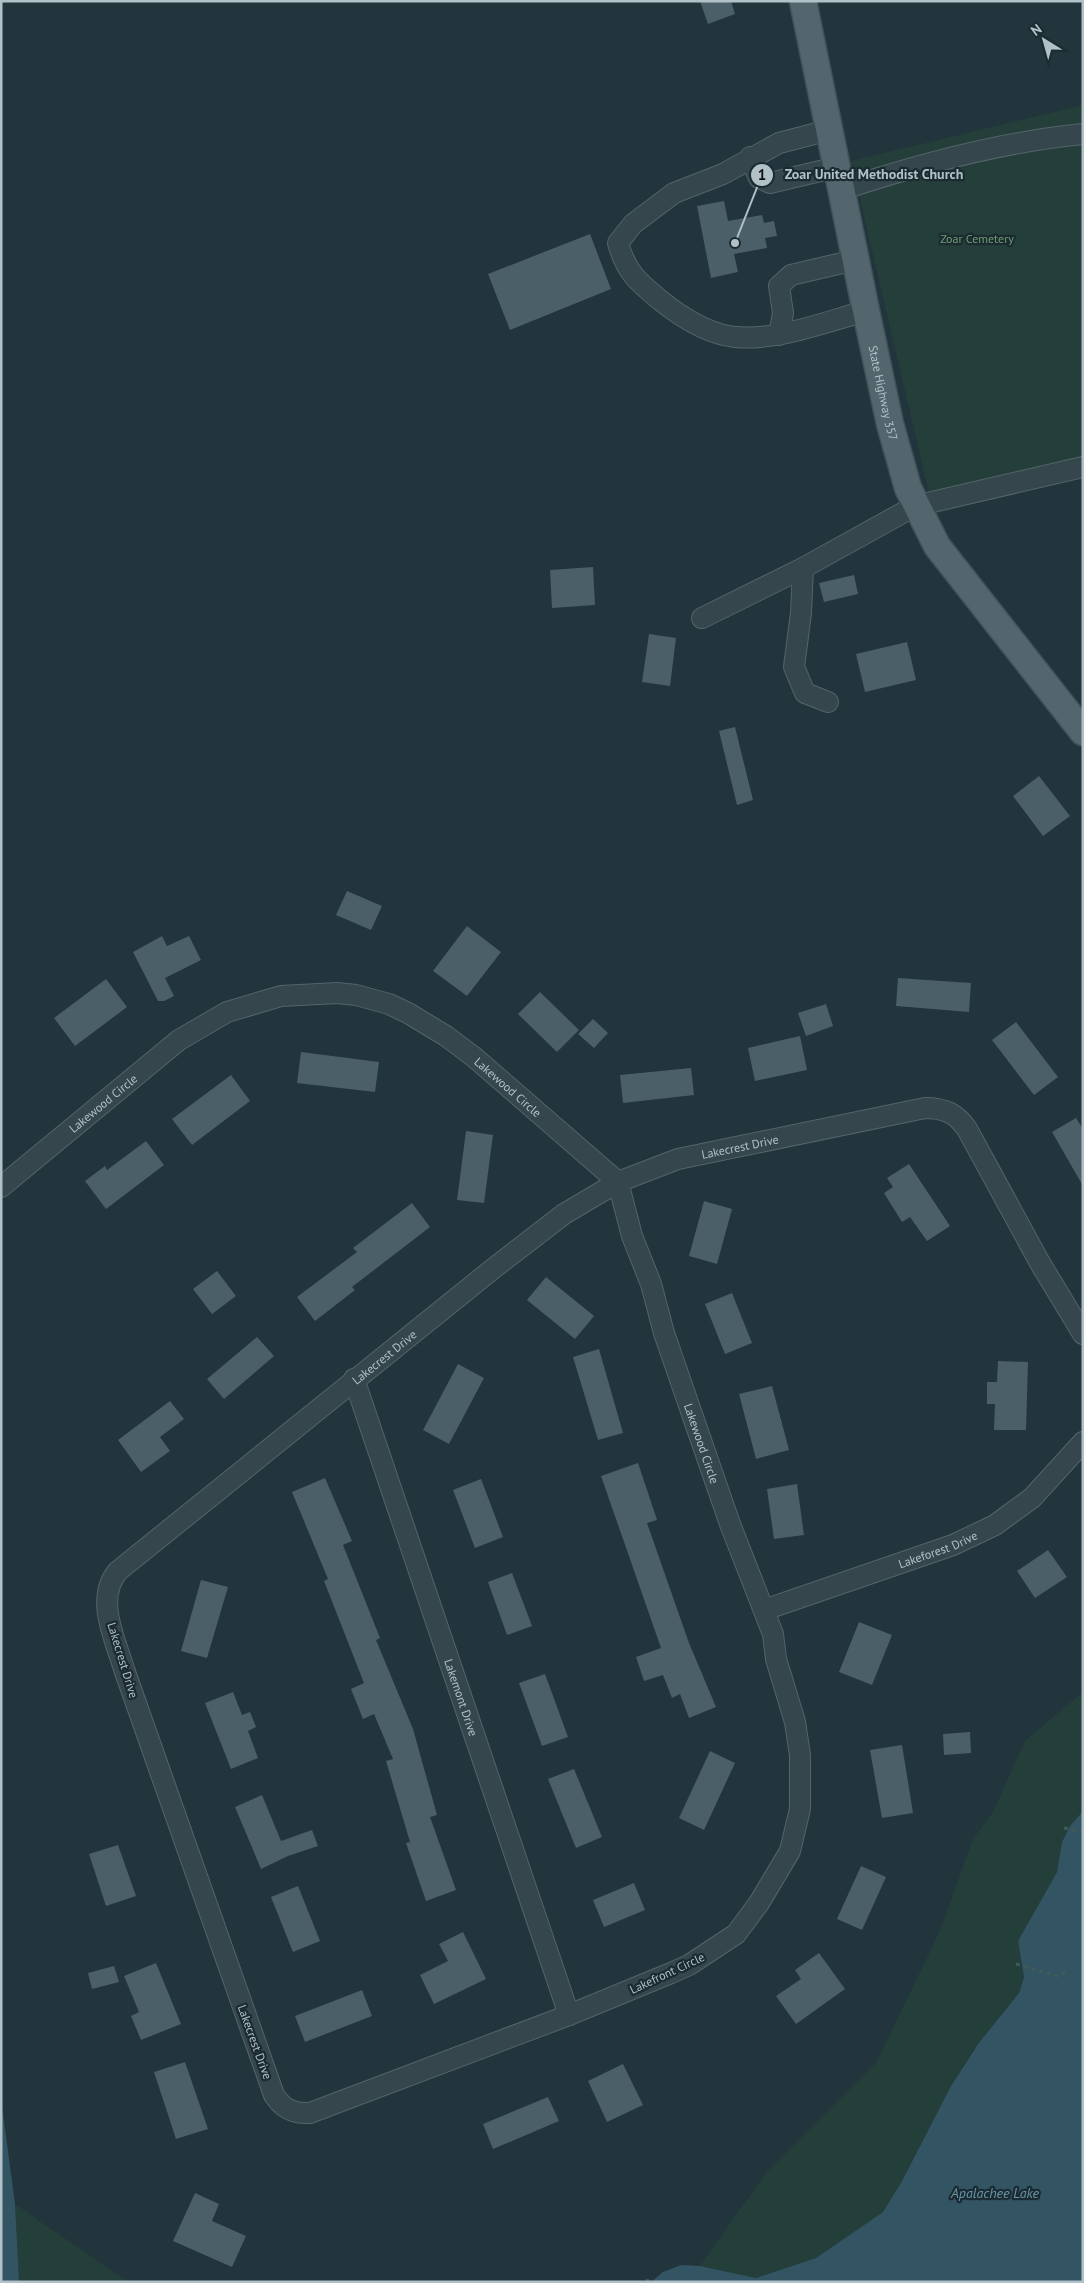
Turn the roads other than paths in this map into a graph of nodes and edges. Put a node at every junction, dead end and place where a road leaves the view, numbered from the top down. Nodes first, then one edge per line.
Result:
1 (803, 1) edge
2 (829, 130) junction
3 (1083, 134) edge
4 (750, 158) junction
5 (839, 179) junction
6 (855, 260) junction
7 (866, 311) junction
8 (779, 335) junction
9 (1083, 467) edge
10 (915, 506) junction
11 (803, 568) junction
12 (702, 618) dead end
13 (828, 702) dead end
14 (1083, 732) edge
15 (618, 1182) junction
16 (1, 1187) edge
17 (1083, 1334) edge
18 (354, 1380) junction
19 (1083, 1442) edge
20 (764, 1610) junction
21 (569, 2015) junction
22 (274, 2095) joint

1 - 2 main road, State Highway 357
2 - 4 street
2 - 5 main road, State Highway 357
3 - 5 street
4 - 5 street
4 - 8 street
5 - 6 main road, State Highway 357
6 - 7 main road, State Highway 357
6 - 8 street
7 - 8 street
7 - 10 main road, State Highway 357
9 - 10 street
10 - 11 street
10 - 14 main road, State Highway 357
11 - 12 street
11 - 13 street
15 - 16 street, Lakewood Circle
15 - 17 street, Lakecrest Drive
15 - 18 street, Lakecrest Drive
15 - 20 street, Lakewood Circle
18 - 21 street, Lakemont Drive
18 - 22 street, Lakecrest Drive
19 - 20 street, Lakeforest Drive
20 - 21 street, Lakefront Circle
21 - 22 street, Lakefront Circle

